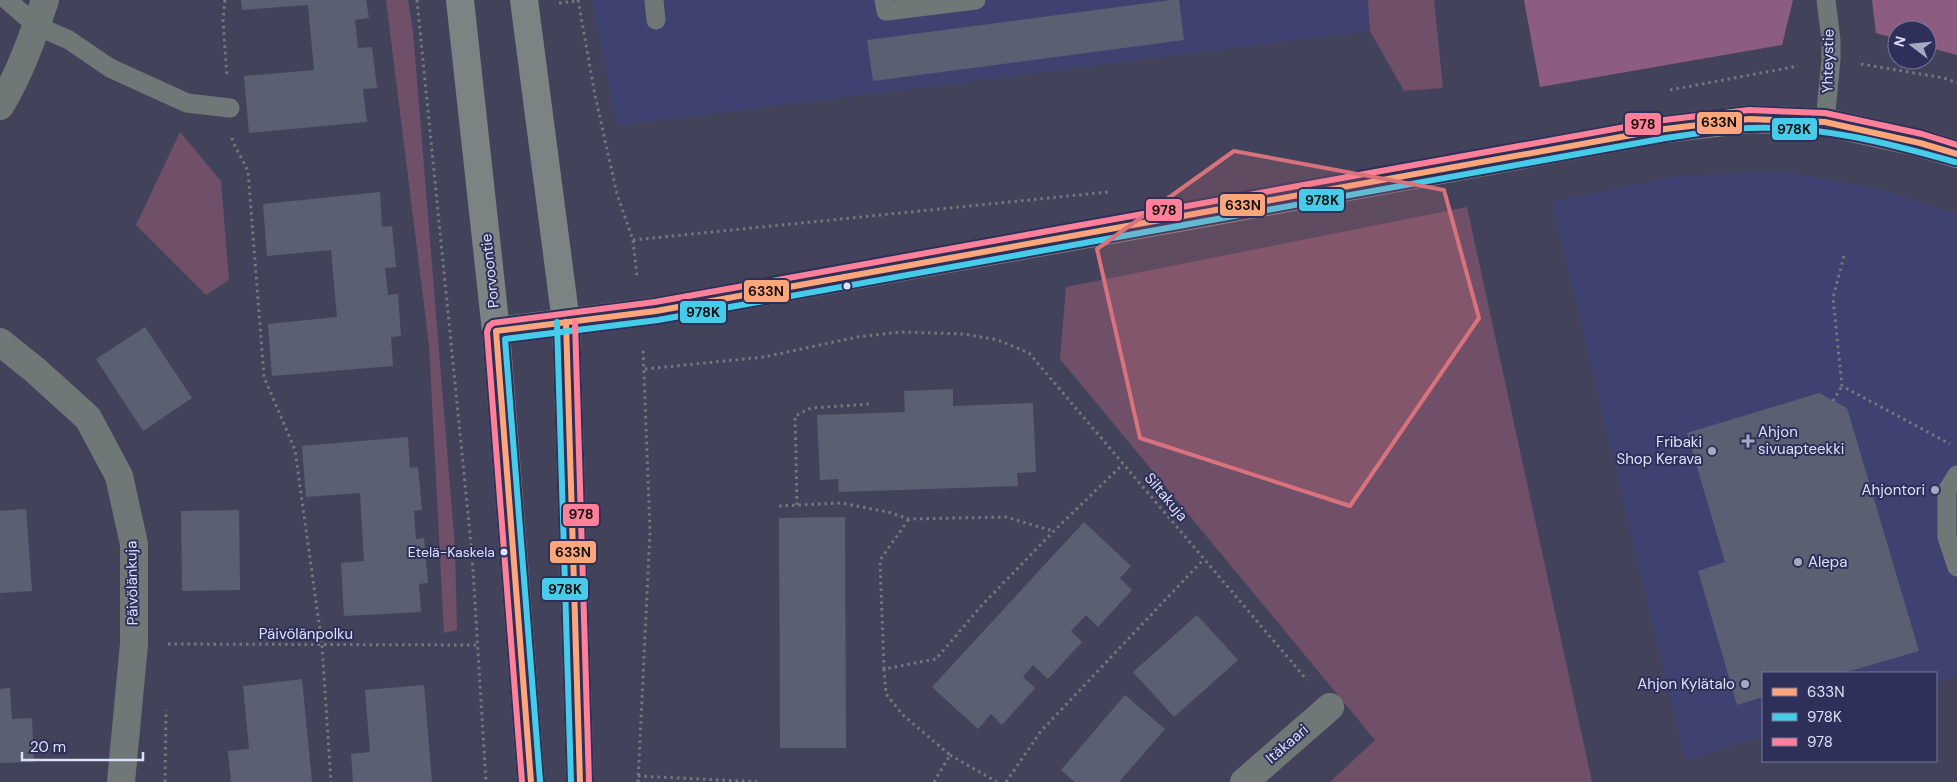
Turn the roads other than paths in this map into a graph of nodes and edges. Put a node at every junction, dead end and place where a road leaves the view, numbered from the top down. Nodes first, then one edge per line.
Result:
1 (7, 0) edge
2 (45, 0) edge
3 (460, 0) edge
4 (524, 0) edge
5 (654, 0) edge
6 (884, 0) edge
7 (976, 0) edge
8 (1826, 0) edge
9 (656, 20) dead end
10 (37, 26) junction
11 (2, 97) edge
12 (230, 108) road end
13 (1825, 122) junction
14 (1957, 154) edge
15 (566, 322) junction
16 (496, 331) junction
17 (0, 342) edge
18 (1957, 475) edge
19 (1957, 567) edge
20 (1330, 707) road end
21 (121, 782) edge
22 (531, 782) edge
23 (580, 782) edge
24 (1244, 782) edge

1 - 10 lane
2 - 10 street
3 - 16 street, Porvoontie
4 - 15 street
5 - 9 lane
6 - 7 lane
8 - 13 lane, Yhteystie
10 - 11 street
10 - 12 lane
13 - 14 street
13 - 15 street
15 - 16 street
15 - 23 street
16 - 22 street, Porvoontie
17 - 21 street, Päivölänkuja
18 - 19 lane
20 - 24 street, Itäkaari

